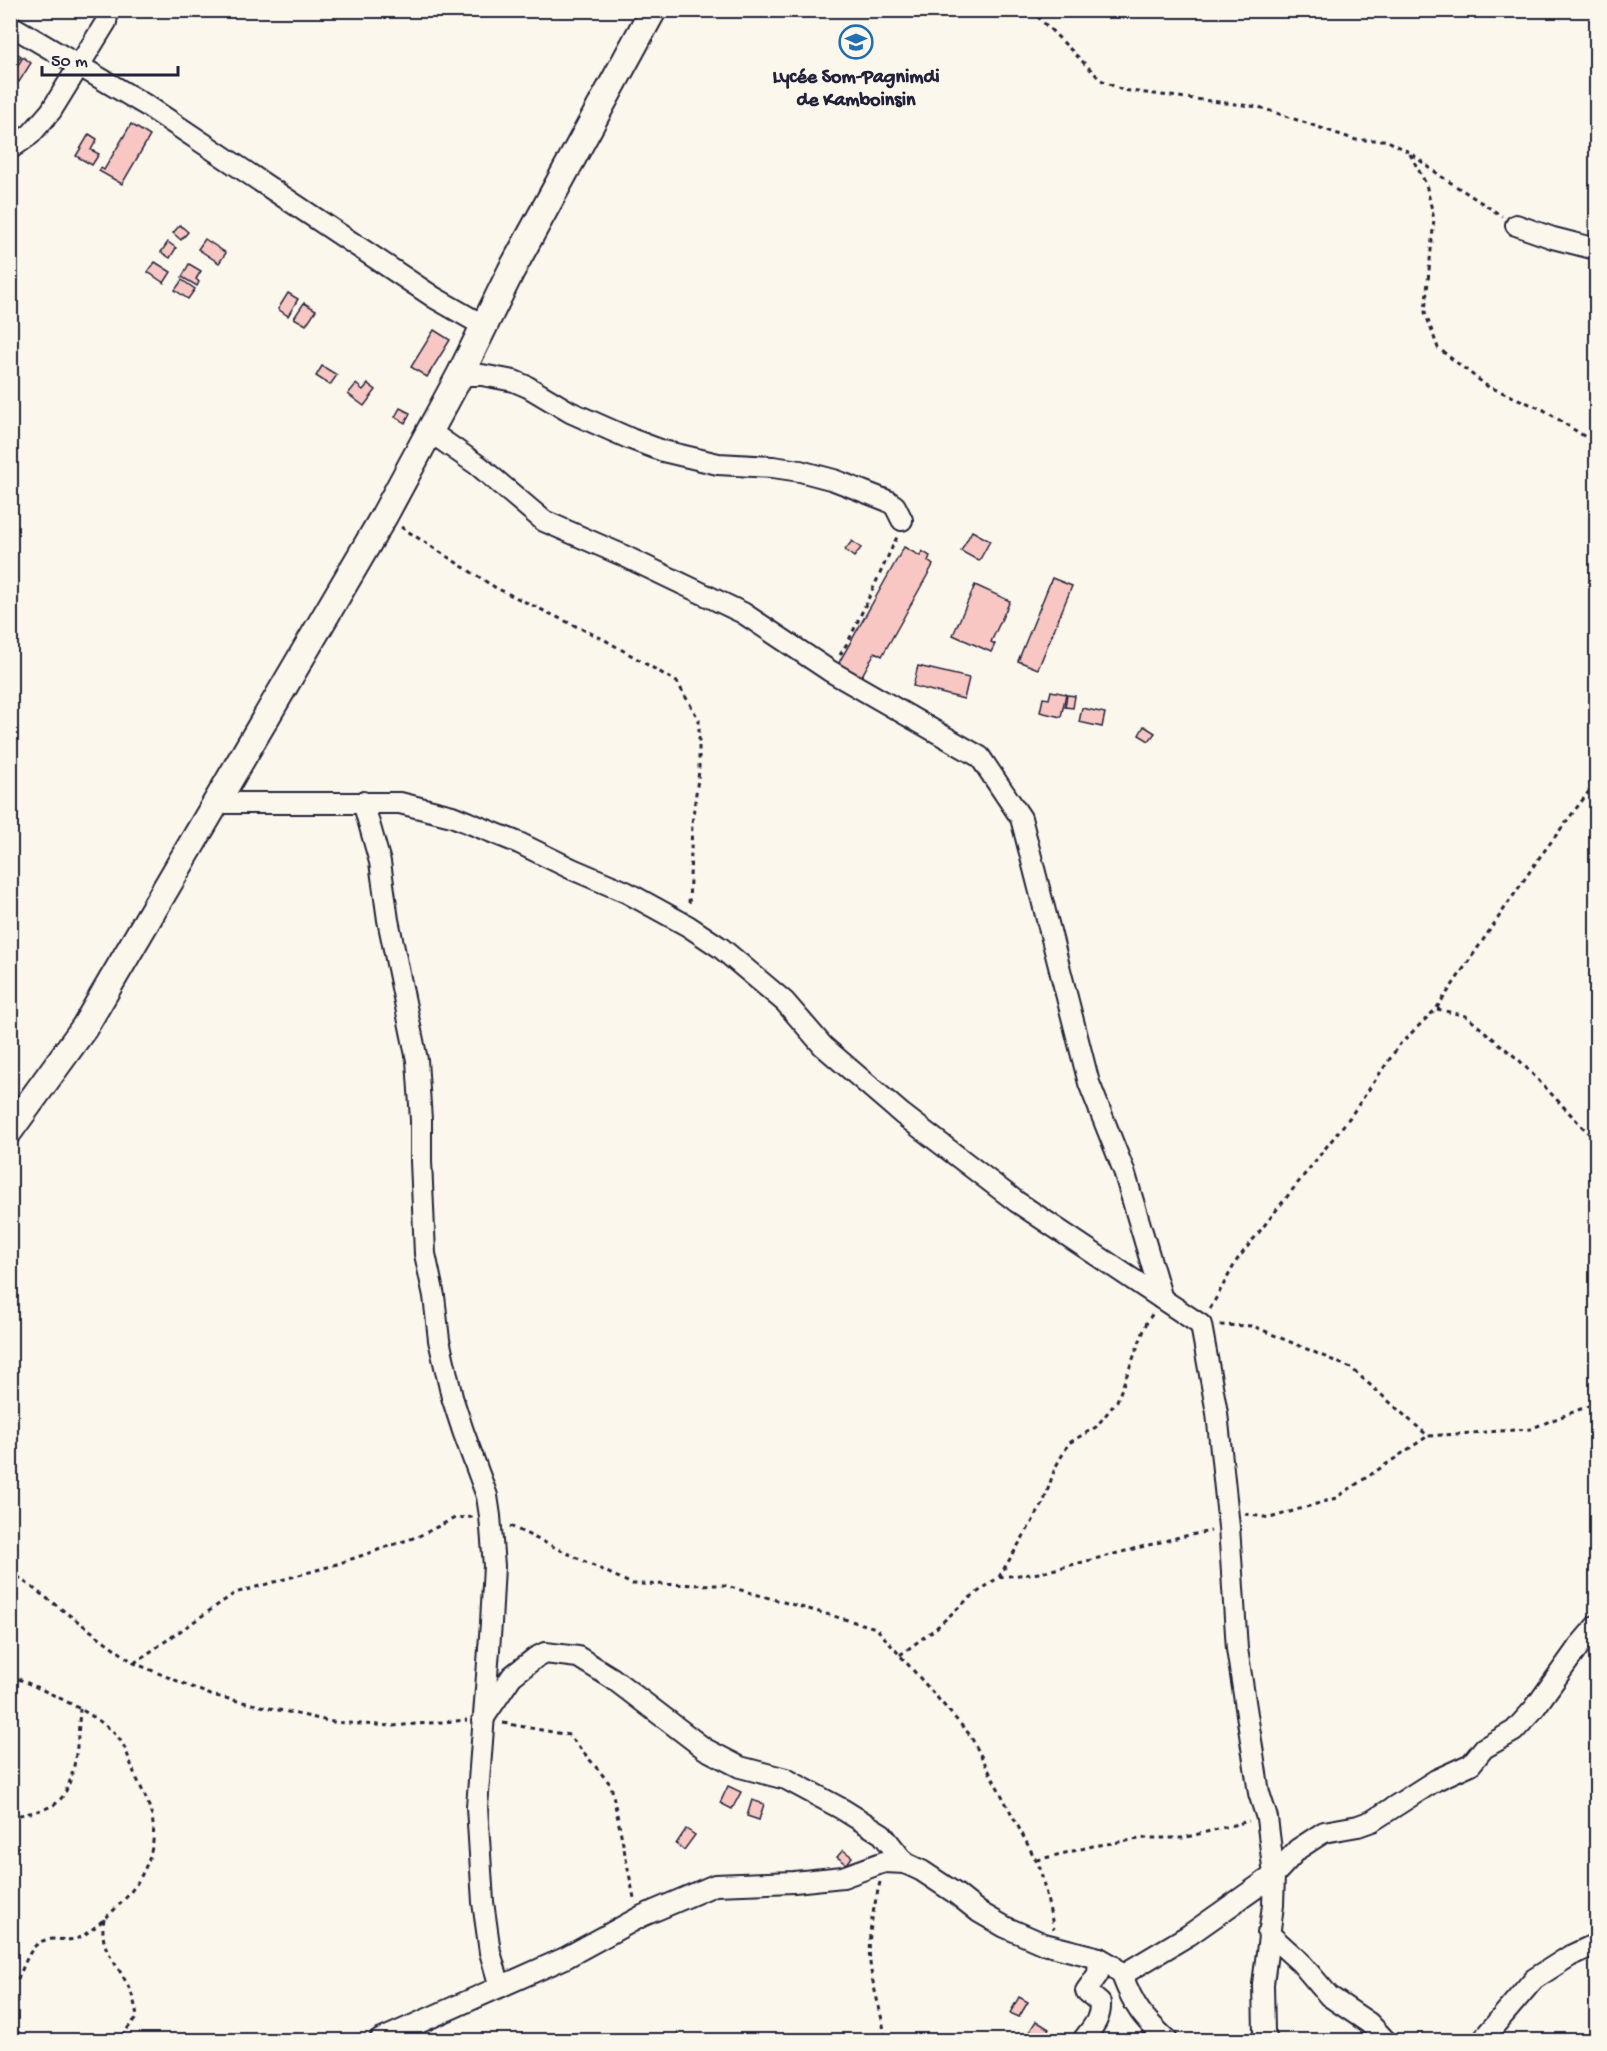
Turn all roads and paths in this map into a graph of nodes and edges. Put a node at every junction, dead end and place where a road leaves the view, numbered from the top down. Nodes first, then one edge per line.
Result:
1 (108, 10) edge
2 (654, 10) edge
3 (1030, 10) edge
4 (10, 26) edge
5 (79, 64) junction
6 (10, 149) edge
7 (1409, 152) junction
8 (1516, 225) joint
9 (1596, 249) edge
10 (484, 326) junction
11 (460, 375) junction
12 (429, 431) junction
13 (1596, 444) edge
14 (384, 516) junction
15 (902, 520) joint
16 (830, 671) junction
17 (1596, 782) edge
18 (363, 802) junction
19 (214, 803) junction
20 (688, 926) junction
21 (1436, 1009) junction
22 (10, 1130) edge
23 (1596, 1141) edge
24 (1162, 1299) junction
25 (1201, 1325) junction
26 (1596, 1403) edge
27 (1428, 1436) junction
28 (490, 1516) junction
29 (1228, 1519) junction
30 (10, 1571) edge
31 (999, 1577) junction
32 (1596, 1626) edge
33 (900, 1655) junction
34 (134, 1663) junction
35 (10, 1675) edge
36 (80, 1710) junction
37 (483, 1719) junction
38 (10, 1817) edge
39 (1267, 1818) junction
40 (1036, 1860) junction
41 (884, 1862) junction
42 (905, 1863) junction
43 (1274, 1875) junction
44 (104, 1917) junction
45 (642, 1917) junction
46 (1268, 1933) junction
47 (1596, 1944) edge
48 (1058, 1948) junction
49 (1099, 1958) junction
50 (1122, 1976) junction
51 (10, 1980) edge
52 (501, 1987) junction
53 (118, 2040) edge
54 (380, 2040) edge
55 (885, 2040) edge
56 (1083, 2040) edge
57 (1167, 2040) edge
58 (1267, 2040) edge
59 (1385, 2040) edge
60 (1482, 2040) edge

1 - 5 street
2 - 10 street
3 - 7 path
4 - 5 street
5 - 6 street
5 - 10 street
7 - 8 path
7 - 13 path
8 - 9 street
10 - 11 street
11 - 12 street
11 - 15 street
12 - 14 street
12 - 16 street
14 - 19 street
14 - 20 path
15 - 16 path
16 - 24 street
17 - 21 path
18 - 19 street
18 - 20 street
18 - 28 street
19 - 22 street
20 - 24 street
21 - 23 path
21 - 25 path
24 - 25 street
24 - 31 path
25 - 27 path
25 - 29 street
26 - 27 path
27 - 29 path
28 - 33 path
28 - 34 path
28 - 37 street
29 - 31 path
29 - 39 street
30 - 34 path
31 - 33 path
32 - 43 street
33 - 40 path
34 - 37 path
35 - 36 path
36 - 38 path
36 - 44 path
37 - 42 street
37 - 45 path
37 - 52 street
39 - 40 path
39 - 43 street
40 - 48 path
41 - 42 street
41 - 45 street
41 - 55 path
42 - 48 street
43 - 46 street
43 - 50 street
44 - 51 path
44 - 53 path
45 - 52 street
46 - 58 street
46 - 59 street
47 - 60 street
48 - 49 street
49 - 50 street
49 - 56 street
50 - 57 street
52 - 54 street

